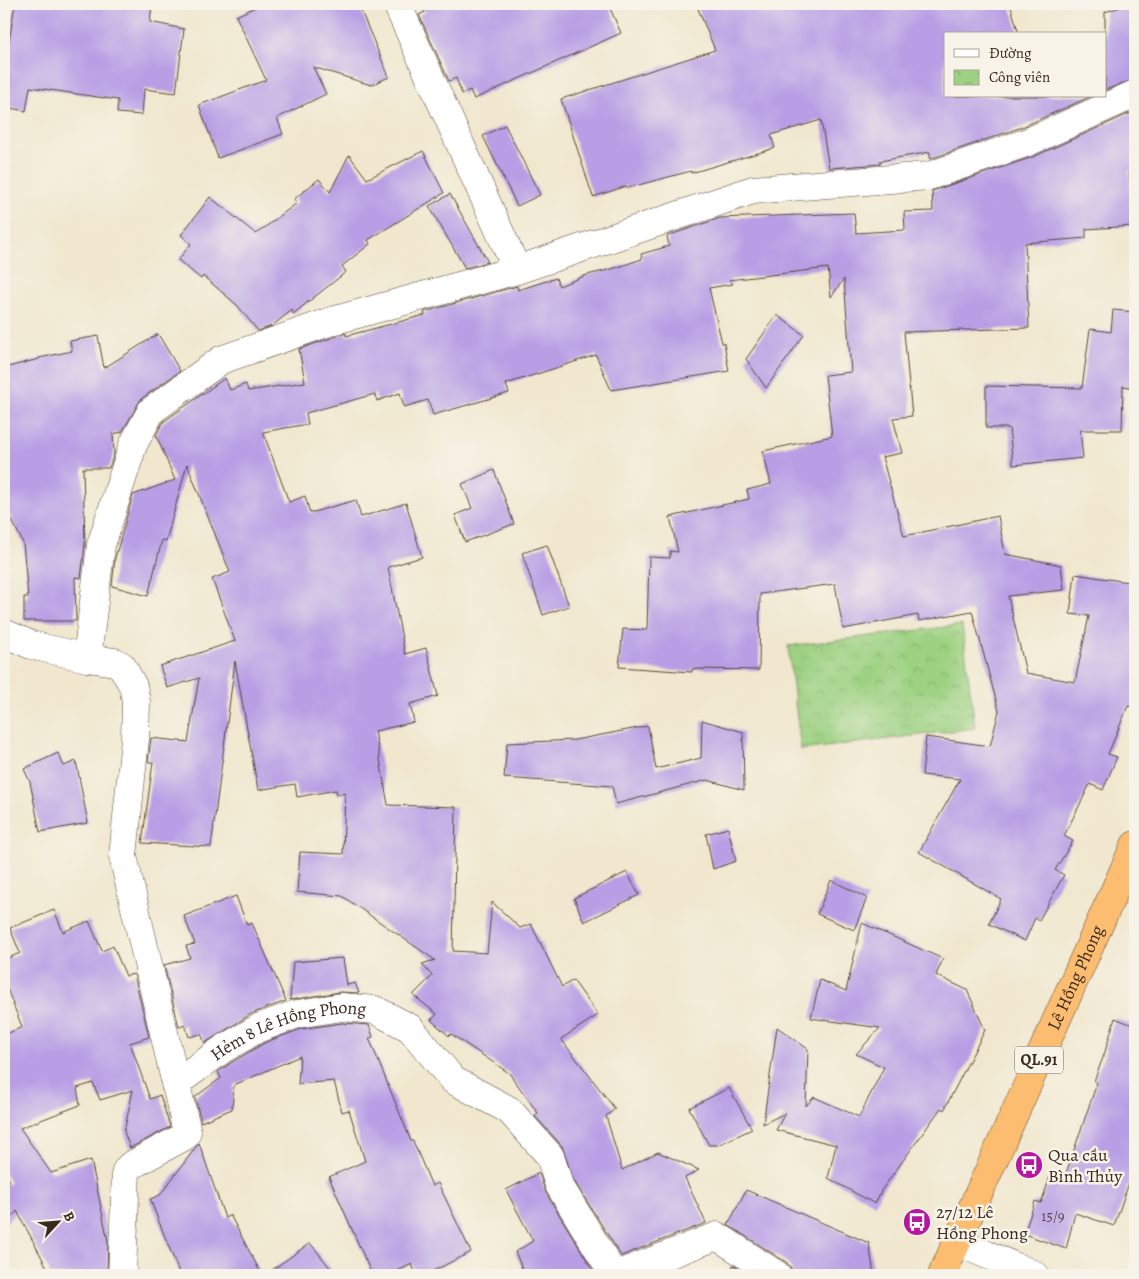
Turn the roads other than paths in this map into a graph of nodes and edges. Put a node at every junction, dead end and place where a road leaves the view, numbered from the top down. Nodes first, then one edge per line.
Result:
1 (397, 4) edge
2 (1135, 94) edge
3 (517, 270) junction
4 (4, 633) edge
5 (86, 658) junction
6 (1135, 845) edge
7 (175, 1084) junction
8 (957, 1242) junction
9 (122, 1275) edge
10 (615, 1275) edge
11 (777, 1275) edge
12 (942, 1275) edge
13 (1035, 1275) edge

1 - 3 street
2 - 3 street
3 - 5 street
4 - 5 street
5 - 7 street
6 - 8 highway, Lê Hồng Phong / QL.91
7 - 9 street
7 - 10 street, Hẻm 8 Lê Hồng Phong
8 - 12 highway, Lê Hồng Phong / QL.91
8 - 13 street
10 - 11 street

